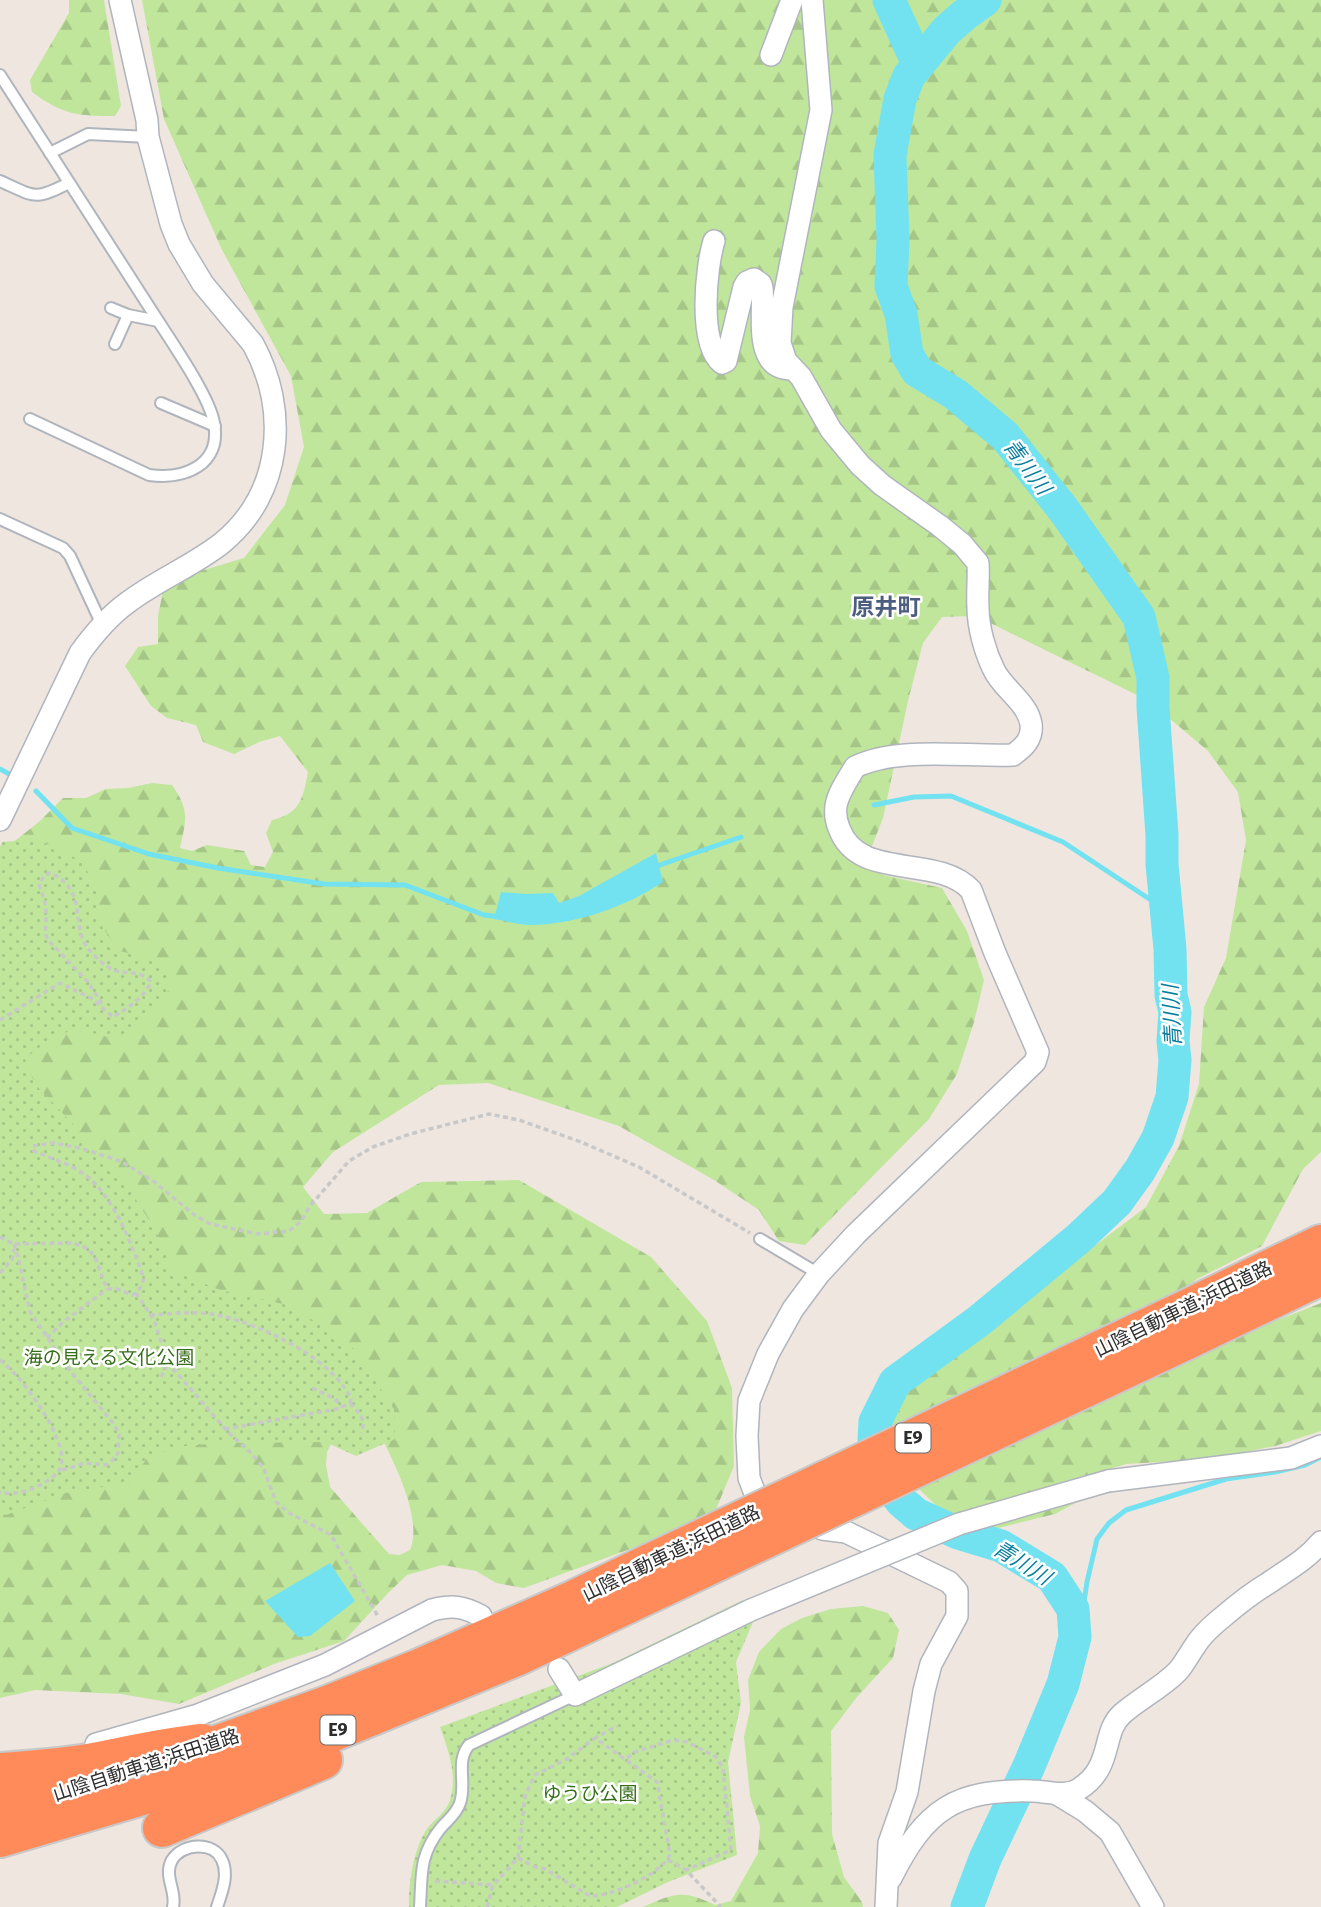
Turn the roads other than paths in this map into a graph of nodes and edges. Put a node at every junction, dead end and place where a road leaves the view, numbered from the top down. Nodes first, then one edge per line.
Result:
1 (120, 0) edge
2 (792, 0) edge
3 (812, 0) edge
4 (771, 55) dead end
5 (0, 75) edge
6 (148, 138) junction
7 (50, 153) junction
8 (0, 181) edge
9 (69, 183) junction
10 (714, 241) dead end
11 (111, 307) dead end
12 (128, 315) junction
13 (158, 321) junction
14 (115, 344) dead end
15 (793, 369) junction
16 (161, 403) dead end
17 (30, 419) dead end
18 (215, 426) junction
19 (0, 519) edge
20 (103, 627) junction
21 (0, 820) edge
22 (1321, 1238) edge
23 (760, 1239) road end
24 (1321, 1244) edge
25 (1280, 1262) junction
26 (819, 1274) junction
27 (1321, 1276) edge
28 (1179, 1328) junction
29 (1321, 1446) edge
30 (1321, 1542) edge
31 (652, 1582) junction
32 (481, 1616) dead end
33 (559, 1669) dead end
34 (575, 1695) junction
35 (230, 1739) junction
36 (0, 1754) edge
37 (0, 1772) edge
38 (1057, 1794) junction
39 (0, 1809) edge
40 (162, 1828) dead end
41 (0, 1838) edge
42 (886, 1897) edge
43 (173, 1907) edge
44 (217, 1907) edge
45 (420, 1907) edge
46 (1153, 1907) edge

1 - 6 street
2 - 4 street
3 - 15 street
5 - 7 lane
6 - 7 lane
6 - 20 street
7 - 9 lane
8 - 9 lane
9 - 13 lane
10 - 15 street
11 - 12 lane
12 - 13 lane
12 - 14 lane
13 - 18 lane
15 - 26 street
16 - 18 lane
17 - 18 lane
19 - 20 lane
20 - 21 street
22 - 25 highway
23 - 26 lane
24 - 25 highway, 山陰自動車道;浜田道路 / E9
25 - 28 highway, 山陰自動車道;浜田道路 / E9
26 - 42 street
27 - 28 highway, 山陰自動車道;浜田道路 / E9
28 - 31 highway, 山陰自動車道;浜田道路 / E9, bridge
29 - 34 street, bridge
30 - 38 street
31 - 35 highway, 山陰自動車道;浜田道路 / E9
31 - 40 highway
31 - 41 highway, 山陰自動車道;浜田道路 / E9
32 - 36 street
33 - 34 street
34 - 45 lane
35 - 37 highway
35 - 39 highway, 山陰自動車道;浜田道路 / E9
38 - 42 street
38 - 46 street
43 - 44 lane

